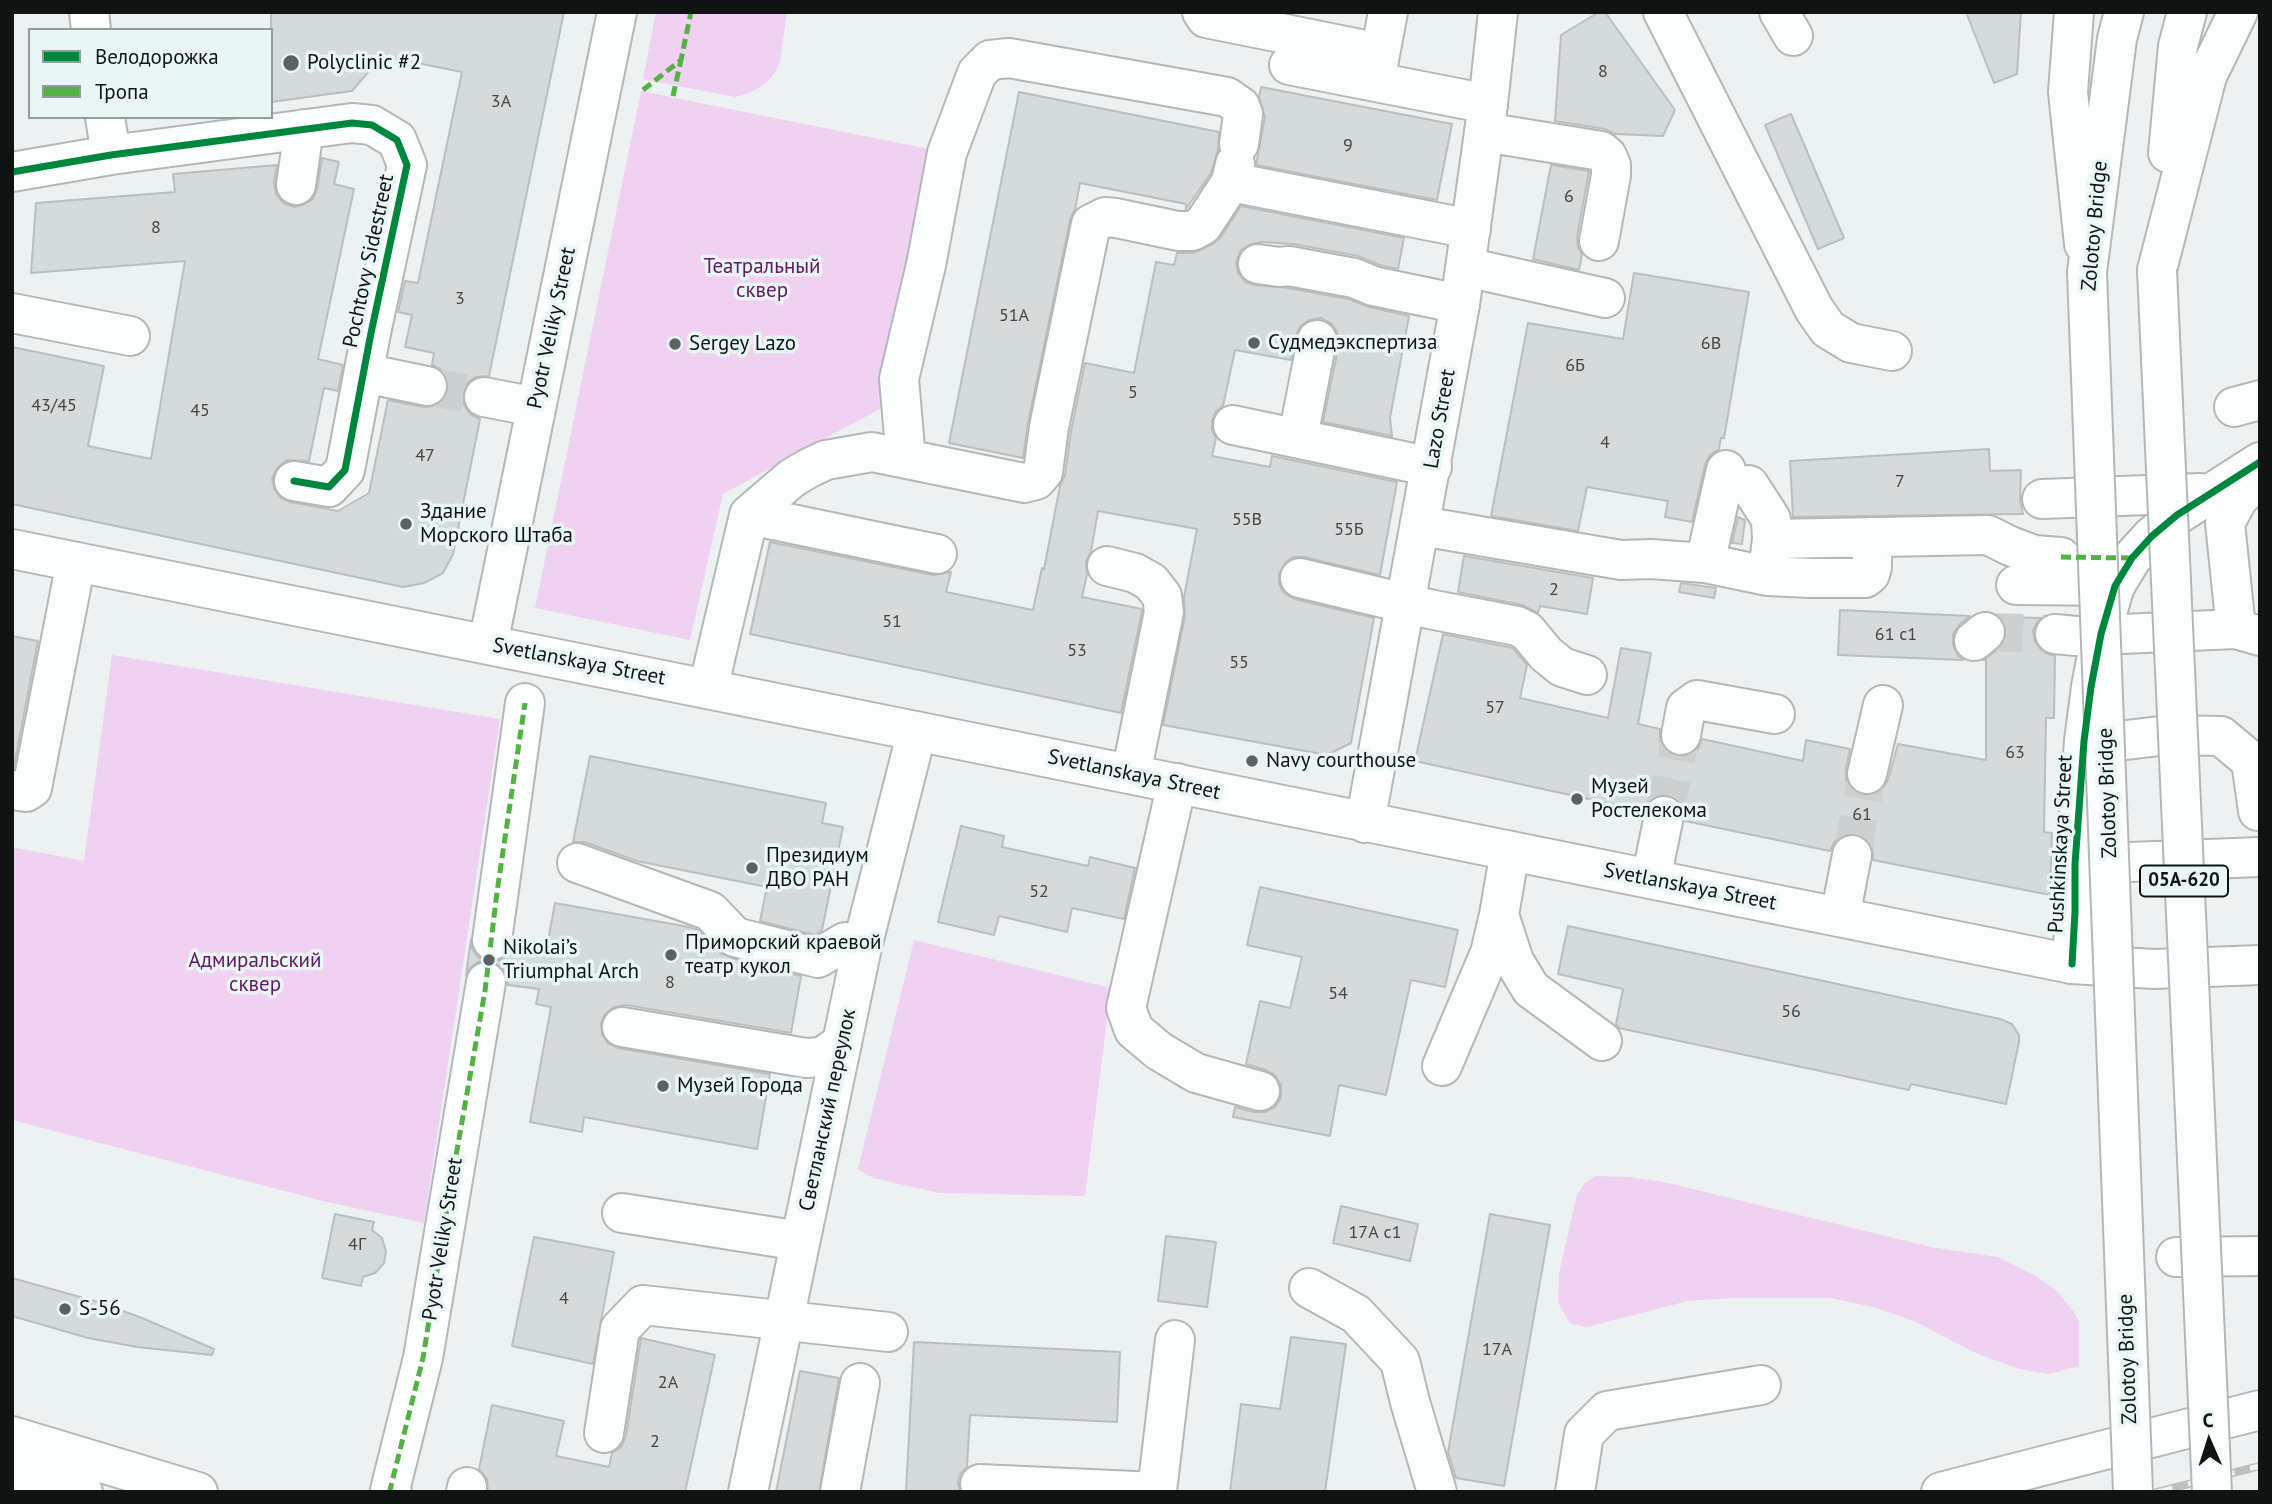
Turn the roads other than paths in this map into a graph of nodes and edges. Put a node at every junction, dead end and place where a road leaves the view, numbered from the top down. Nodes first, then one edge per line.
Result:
1 (617, 12) edge
2 (1202, 12) edge
3 (1388, 12) edge
4 (1498, 12) edge
5 (1663, 12) edge
6 (2074, 12) edge
7 (2124, 12) edge
8 (2187, 12) edge
9 (2238, 12) edge
10 (1289, 65) dead end
11 (1377, 67) junction
12 (1486, 118) junction
13 (105, 119) edge
14 (304, 129) junction
15 (111, 155) junction
16 (1235, 164) junction
17 (12, 172) edge
18 (296, 185) dead end
19 (1471, 229) junction
20 (1599, 241) dead end
21 (1258, 264) dead end
22 (2157, 270) junction
23 (2087, 272) junction
24 (1463, 286) junction
25 (1605, 298) dead end
26 (12, 313) edge
27 (130, 336) dead end
28 (1317, 340) dead end
29 (1892, 351) dead end
30 (484, 397) tunnel mouth
31 (536, 407) junction
32 (1233, 425) dead end
33 (1298, 437) junction
34 (906, 459) junction
35 (2260, 462) edge
36 (1432, 467) junction
37 (2260, 477) edge
38 (294, 481) dead end
39 (2209, 493) junction
40 (2042, 499) dead end
41 (748, 515) junction
42 (1420, 526) junction
43 (1872, 537) junction
44 (1772, 539) junction
45 (12, 549) edge
46 (937, 554) dead end
47 (2061, 557) dead end
48 (76, 562) junction
49 (1705, 563) junction
50 (1107, 566) dead end
51 (1767, 576) junction
52 (1300, 578) dead end
53 (2016, 585) dead end
54 (2115, 586) junction
55 (1406, 604) junction
56 (2248, 632) edge
57 (2055, 634) tunnel mouth
58 (2101, 634) junction
59 (488, 644) junction
60 (1587, 675) dead end
61 (708, 689) junction
62 (525, 703) dead end
63 (1882, 705) dead end
64 (1775, 714) dead end
65 (917, 731) junction
66 (1681, 734) tunnel mouth
67 (2084, 741) junction
68 (1131, 774) junction
69 (1867, 774) tunnel mouth
70 (1177, 783) junction
71 (12, 790) edge
72 (2258, 811) dead end
73 (1664, 816) tunnel mouth
74 (1365, 822) junction
75 (1510, 850) junction
76 (1852, 855) tunnel mouth
77 (2260, 857) edge
78 (576, 863) dead end
79 (2075, 864) junction
80 (1651, 879) junction
81 (1499, 915) junction
82 (1840, 917) junction
83 (492, 940) dead end
84 (862, 947) junction
85 (2072, 964) junction
86 (2260, 965) edge
87 (486, 982) dead end
88 (622, 1027) dead end
89 (1602, 1041) dead end
90 (842, 1043) junction
91 (1442, 1066) dead end
92 (1260, 1091) dead end
93 (622, 1213) dead end
94 (800, 1241) junction
95 (2260, 1256) edge
96 (2176, 1257) dead end
97 (1309, 1288) dead end
98 (783, 1321) junction
99 (888, 1332) dead end
100 (1175, 1340) dead end
101 (860, 1383) dead end
102 (1761, 1385) dead end
103 (2260, 1410) edge
104 (604, 1433) dead end
105 (12, 1436) edge
106 (12, 1470) edge
107 (980, 1484) dead end
108 (1957, 1490) edge
109 (83, 1492) edge
110 (198, 1492) edge
111 (393, 1492) edge
112 (748, 1492) edge
113 (840, 1492) edge
114 (1157, 1492) edge
115 (1437, 1492) edge
116 (1575, 1492) edge
117 (2133, 1492) edge
118 (2212, 1492) edge

1 - 31 main road, Pyotr Veliky Street
2 - 11 main road
3 - 11 main road
4 - 12 main road, Lazo Street
5 - 29 main road
6 - 23 main road
7 - 23 main road, Zolotoy Bridge
8 - 22 main road
9 - 22 main road
10 - 11 main road
11 - 12 main road
12 - 19 main road, Lazo Street
12 - 20 main road
13 - 15 main road
14 - 15 main road, Pochtovy Sidestreet
14 - 18 main road
14 - 38 main road, Pochtovy Sidestreet
15 - 17 main road, Pochtovy Sidestreet
16 - 19 main road
16 - 34 main road
16 - 34 main road
19 - 24 main road, Lazo Street
21 - 24 main road
22 - 118 main road, 05А-620, bridge
23 - 117 main road, Zolotoy Bridge / 05А-620, bridge
24 - 25 main road
24 - 36 main road, Lazo Street
26 - 27 main road
28 - 33 main road
30 - 31 main road
31 - 59 main road, Pyotr Veliky Street
32 - 33 main road
33 - 36 main road
34 - 41 main road
35 - 39 main road, Pushkinskaya Street
36 - 42 main road, Lazo Street
37 - 56 main road
39 - 40 main road
39 - 54 main road, Pushkinskaya Street
41 - 46 main road
41 - 61 main road
42 - 49 main road
42 - 55 main road, Lazo Street
43 - 44 main road
43 - 47 main road
43 - 51 main road
44 - 49 main road
44 - 51 main road
45 - 48 main road, Svetlanskaya Street
48 - 59 main road, Svetlanskaya Street
48 - 71 main road
49 - 51 main road
50 - 68 main road
52 - 55 main road
53 - 54 main road
54 - 58 main road, Pushkinskaya Street
55 - 60 main road
55 - 74 main road, Lazo Street
56 - 58 main road
57 - 58 main road
58 - 67 main road, Pushkinskaya Street
59 - 61 main road, Svetlanskaya Street
61 - 65 main road, Svetlanskaya Street
62 - 83 main road
63 - 69 main road
64 - 66 main road
65 - 68 main road, Svetlanskaya Street
65 - 84 main road, Светланский переулок
67 - 72 main road
67 - 79 main road, Pushkinskaya Street
68 - 70 main road, Svetlanskaya Street
70 - 74 main road, Svetlanskaya Street
70 - 92 main road
73 - 80 main road
74 - 75 main road, Svetlanskaya Street
75 - 80 main road, Svetlanskaya Street
75 - 81 main road
76 - 82 main road
77 - 79 main road
78 - 84 main road
79 - 85 main road, Pushkinskaya Street
80 - 82 main road, Svetlanskaya Street
81 - 89 main road
81 - 91 main road
82 - 85 main road, Svetlanskaya Street
84 - 90 main road, Светланский переулок
85 - 86 main road, Svetlanskaya Street
87 - 111 main road, Pyotr Veliky Street
88 - 90 main road
90 - 94 main road, Светланский переулок
93 - 94 main road
94 - 98 main road, Светланский переулок
95 - 96 main road
97 - 115 main road
98 - 99 main road
98 - 104 main road
98 - 112 main road, Светланский переулок
100 - 114 main road
101 - 113 main road
102 - 116 main road
103 - 108 main road
105 - 110 main road
106 - 109 main road
107 - 114 main road

